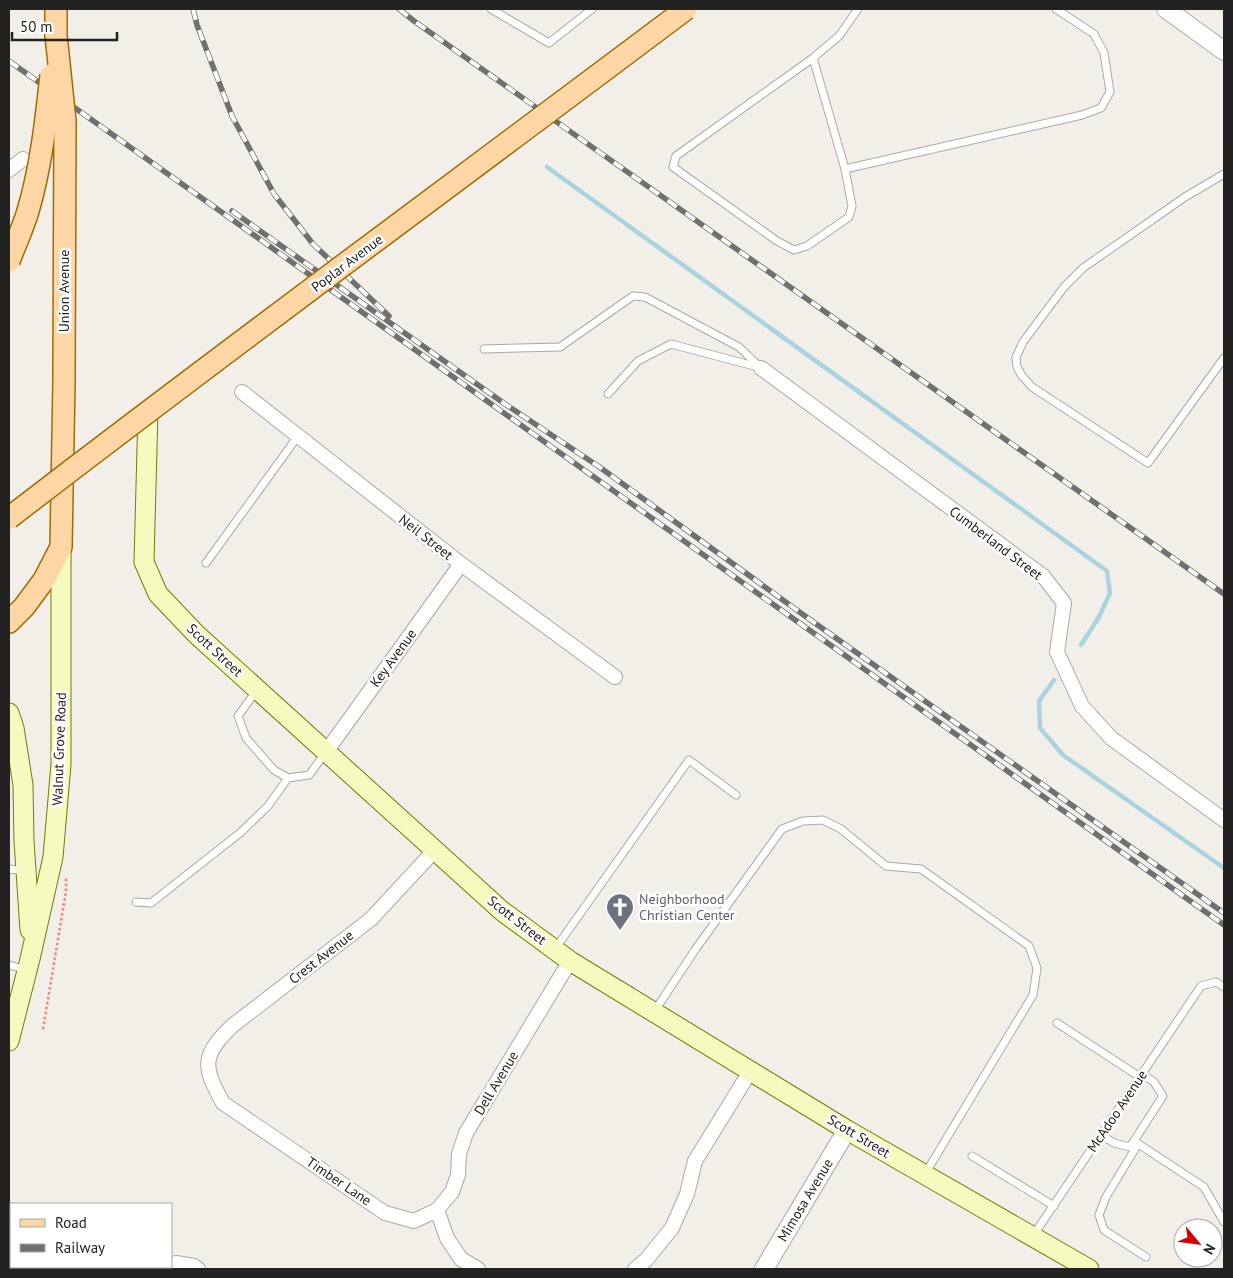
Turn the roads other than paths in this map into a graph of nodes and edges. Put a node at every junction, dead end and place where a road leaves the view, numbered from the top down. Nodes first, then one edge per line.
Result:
1 (56, 9) edge
2 (491, 9) edge
3 (592, 9) edge
4 (686, 9) edge
5 (858, 9) edge
6 (1056, 9) edge
7 (1166, 9) edge
8 (56, 35) junction
9 (1224, 51) edge
10 (813, 58) junction
11 (23, 159) dead end
12 (9, 170) edge
13 (845, 170) junction
14 (1224, 174) edge
15 (9, 261) edge
16 (484, 349) dead end
17 (1224, 358) edge
18 (761, 368) junction
19 (242, 392) dead end
20 (608, 394) dead end
21 (148, 411) junction
22 (298, 436) junction
23 (9, 518) edge
24 (61, 547) junction
25 (206, 563) dead end
26 (461, 564) junction
27 (9, 622) edge
28 (615, 677) dead end
29 (258, 690) junction
30 (9, 713) edge
31 (326, 752) junction
32 (288, 778) junction
33 (736, 795) dead end
34 (1224, 820) edge
35 (434, 851) junction
36 (17, 870) edge
37 (136, 902) dead end
38 (32, 950) junction
39 (555, 950) junction
40 (570, 961) junction
41 (9, 965) edge
42 (27, 970) junction
43 (1224, 987) edge
44 (654, 1012) junction
45 (1057, 1023) dead end
46 (9, 1041) edge
47 (207, 1060) joint
48 (751, 1070) junction
49 (1141, 1076) junction
50 (847, 1130) junction
51 (1102, 1135) junction
52 (1136, 1143) junction
53 (972, 1156) dead end
54 (924, 1174) junction
55 (1054, 1206) junction
56 (437, 1210) junction
57 (1224, 1222) edge
58 (1033, 1236) junction
59 (1146, 1257) dead end
60 (172, 1267) edge
61 (198, 1269) edge
62 (478, 1269) edge
63 (635, 1269) edge
64 (764, 1269) edge
65 (1089, 1269) edge

1 - 8 main road, Union Avenue
2 - 3 lane
4 - 21 main road, Poplar Avenue, bridge
5 - 10 lane
6 - 13 lane
7 - 9 street
8 - 15 main road, Union Avenue, bridge
8 - 24 main road, Union Avenue, bridge
10 - 13 lane
10 - 13 lane
11 - 12 street
14 - 17 lane
16 - 18 lane
18 - 20 lane
18 - 34 street, Cumberland Street
19 - 22 street, Neil Street
21 - 23 main road, Poplar Avenue, bridge
21 - 29 main road, Scott Street
22 - 25 lane
22 - 26 street, Neil Street
24 - 27 main road
24 - 38 main road, Walnut Grove Road
26 - 28 street, Neil Street
26 - 31 street, Key Avenue
29 - 31 main road, Scott Street
29 - 32 lane
30 - 36 main road, Walnut Grove Road
31 - 32 lane
31 - 35 main road, Scott Street
32 - 37 lane
33 - 39 lane
35 - 39 main road, Scott Street
35 - 47 street, Crest Avenue
36 - 38 main road, Walnut Grove Road
38 - 42 main road, Walnut Grove Road
39 - 40 main road, Scott Street
40 - 44 main road, Scott Street
40 - 56 street, Dell Avenue
41 - 42 lane
42 - 46 main road, Walnut Grove Road
43 - 49 lane, McAdoo Avenue
44 - 48 main road, Scott Street
44 - 54 lane
45 - 49 lane
47 - 56 street, Timber Lane
48 - 50 main road, Scott Street
48 - 63 street
49 - 51 lane, McAdoo Avenue
49 - 52 lane
50 - 54 main road, Scott Street
50 - 64 street, Mimosa Avenue
51 - 52 lane
51 - 55 lane, McAdoo Avenue
52 - 57 lane
52 - 59 lane
53 - 55 lane
54 - 58 main road, Scott Street
55 - 58 lane, McAdoo Avenue
56 - 62 street
58 - 65 main road, Scott Street
60 - 61 street

